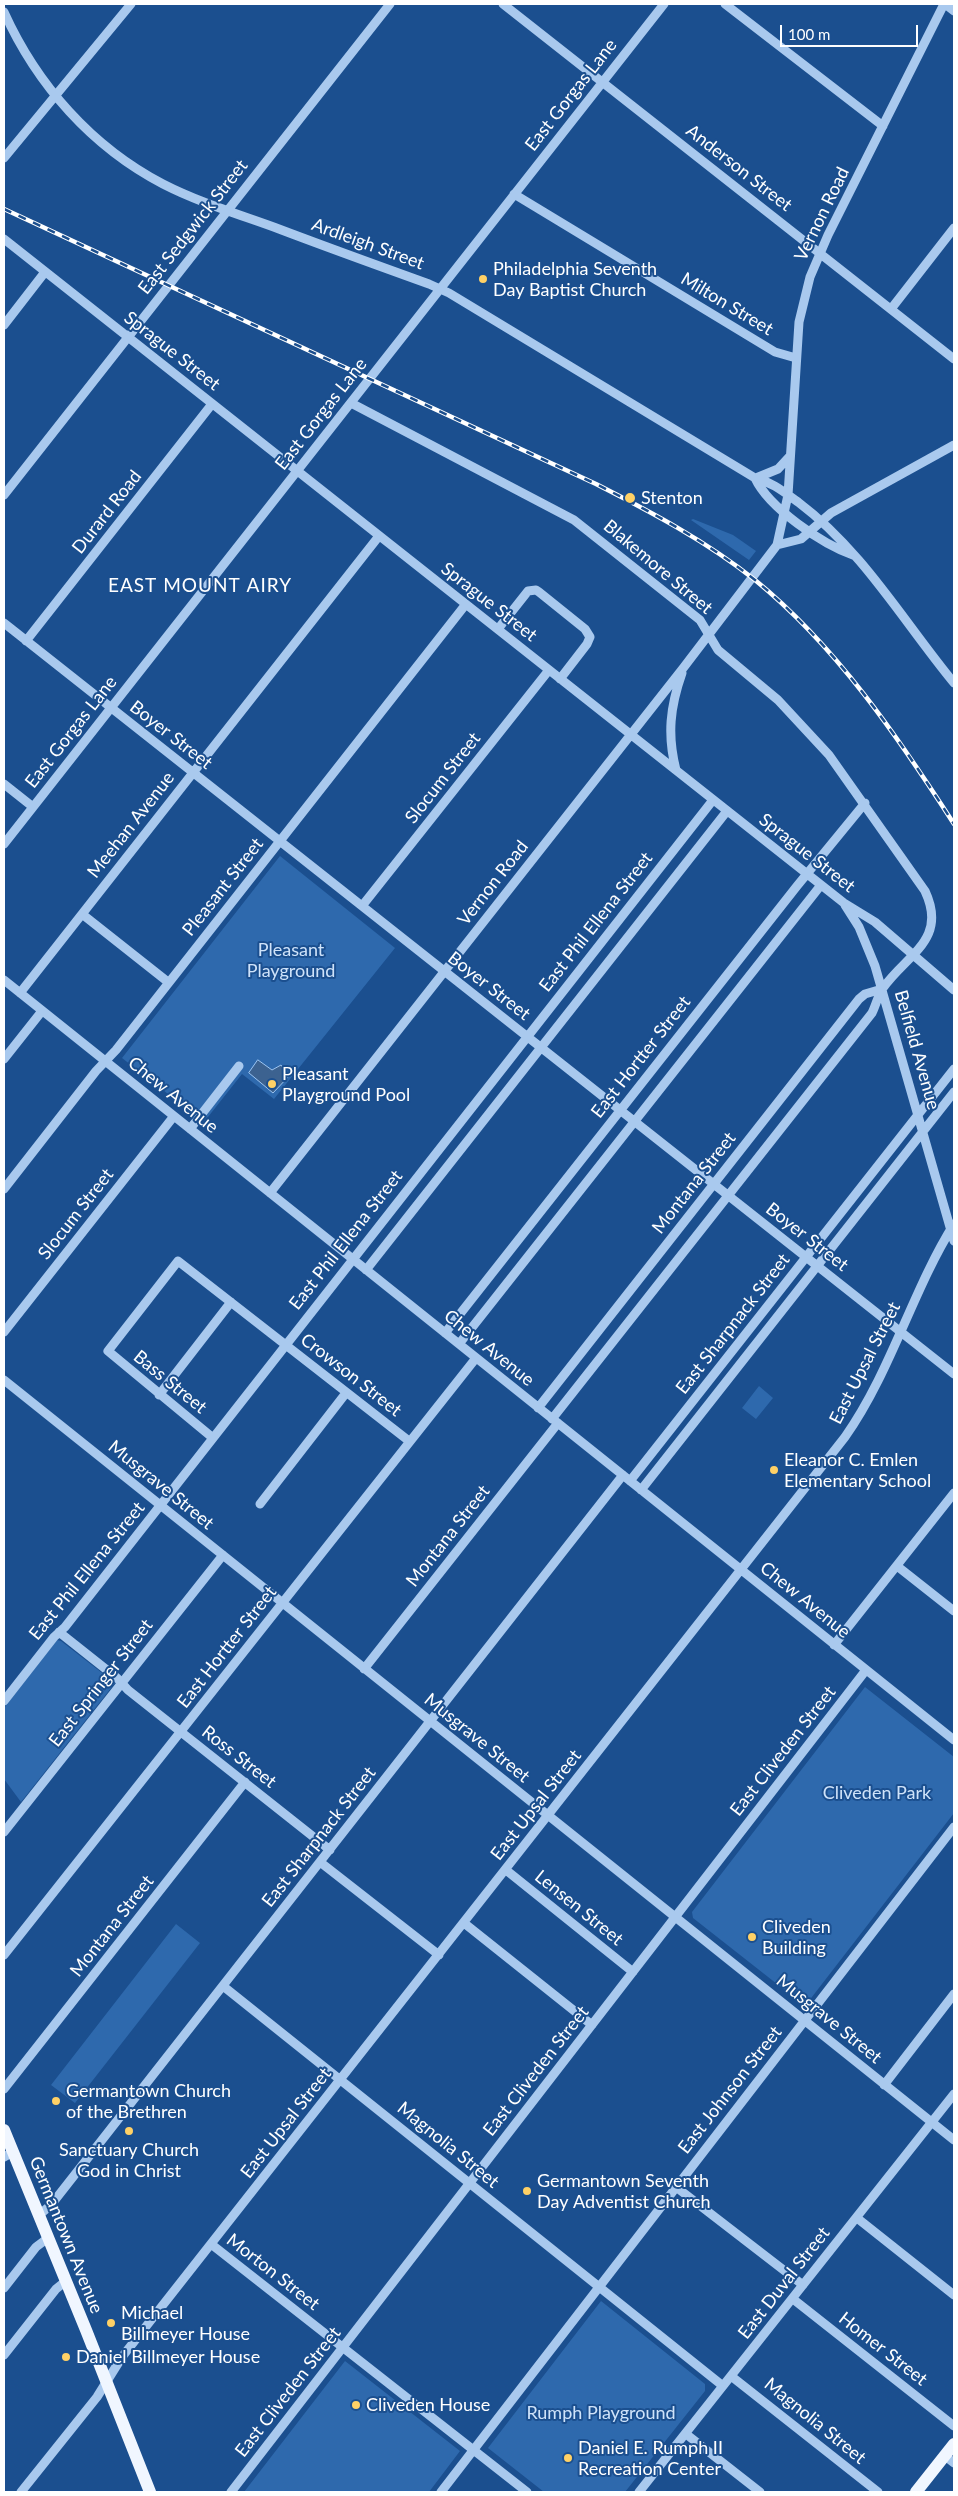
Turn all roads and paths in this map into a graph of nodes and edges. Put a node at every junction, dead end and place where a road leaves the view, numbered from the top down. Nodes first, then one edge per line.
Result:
1 (131, 4) edge
2 (390, 4) edge
3 (503, 4) edge
4 (664, 4) edge
5 (725, 4) edge
6 (945, 4) edge
7 (954, 11) edge
8 (4, 12) edge
9 (603, 81) junction
10 (55, 95) junction
11 (883, 126) junction
12 (4, 158) edge
13 (514, 194) junction
14 (227, 210) junction
15 (954, 228) edge
16 (4, 239) edge
17 (820, 252) junction
18 (46, 272) junction
19 (440, 289) junction
20 (890, 309) junction
21 (4, 325) edge
22 (128, 337) junction
23 (796, 358) junction
24 (954, 359) edge
25 (350, 403) junction
26 (212, 404) junction
27 (954, 445) edge
28 (790, 456) junction
29 (297, 471) junction
30 (755, 478) junction
31 (4, 495) edge
32 (788, 495) junction
33 (786, 513) junction
34 (821, 520) junction
35 (810, 532) junction
36 (379, 536) junction
37 (777, 545) junction
38 (853, 556) junction
39 (466, 604) junction
40 (4, 622) edge
41 (498, 629) junction
42 (709, 635) junction
43 (26, 641) junction
44 (684, 668) junction
45 (549, 670) junction
46 (560, 679) junction
47 (954, 683) edge
48 (111, 708) junction
49 (630, 734) junction
50 (676, 770) junction
51 (193, 773) junction
52 (4, 784) edge
53 (713, 800) junction
54 (865, 803) junction
55 (33, 807) junction
56 (728, 811) junction
57 (280, 841) junction
58 (4, 844) edge
59 (807, 874) junction
60 (821, 885) junction
61 (844, 903) junction
62 (931, 905) joint
63 (362, 906) junction
64 (82, 914) junction
65 (914, 955) junction
66 (444, 971) junction
67 (4, 980) edge
68 (168, 982) junction
69 (882, 989) junction
70 (954, 990) edge
71 (20, 993) junction
72 (42, 1011) junction
73 (527, 1037) junction
74 (541, 1048) junction
75 (4, 1059) edge
76 (105, 1061) junction
77 (239, 1066) dead end
78 (954, 1069) edge
79 (954, 1092) edge
80 (620, 1111) junction
81 (918, 1115) junction
82 (174, 1116) junction
83 (634, 1122) junction
84 (190, 1129) junction
85 (923, 1132) junction
86 (714, 1184) junction
87 (4, 1189) edge
88 (270, 1193) junction
89 (728, 1196) junction
90 (953, 1227) edge
91 (954, 1241) edge
92 (806, 1258) junction
93 (352, 1259) junction
94 (817, 1266) junction
95 (366, 1270) junction
96 (232, 1302) junction
97 (900, 1331) junction
98 (4, 1332) edge
99 (445, 1333) junction
100 (459, 1344) junction
101 (285, 1345) junction
102 (108, 1352) joint
103 (476, 1358) junction
104 (954, 1374) edge
105 (4, 1380) edge
106 (346, 1392) junction
107 (159, 1395) junction
108 (538, 1408) junction
109 (555, 1421) junction
110 (213, 1438) junction
111 (409, 1442) junction
112 (626, 1478) junction
113 (641, 1490) junction
114 (954, 1493) edge
115 (260, 1504) dead end
116 (160, 1505) junction
117 (223, 1555) junction
118 (897, 1566) junction
119 (742, 1570) junction
120 (282, 1603) junction
121 (954, 1611) edge
122 (59, 1632) junction
123 (834, 1645) junction
124 (364, 1669) junction
125 (866, 1670) junction
126 (122, 1683) junction
127 (4, 1701) edge
128 (430, 1722) junction
129 (181, 1732) junction
130 (954, 1740) edge
131 (245, 1782) junction
132 (548, 1816) junction
133 (954, 1827) edge
134 (4, 1832) edge
135 (330, 1850) junction
136 (320, 1862) junction
137 (506, 1870) junction
138 (675, 1917) junction
139 (464, 1923) junction
140 (4, 1955) edge
141 (439, 1955) junction
142 (633, 1972) junction
143 (223, 1986) junction
144 (954, 1994) edge
145 (804, 2021) junction
146 (592, 2025) junction
147 (341, 2080) junction
148 (884, 2085) junction
149 (4, 2089) edge
150 (954, 2094) edge
151 (932, 2123) junction
152 (4, 2130) edge
153 (954, 2140) edge
154 (8, 2154) edge
155 (470, 2183) junction
156 (676, 2187) junction
157 (39, 2215) junction
158 (857, 2218) junction
159 (48, 2238) junction
160 (211, 2244) junction
161 (66, 2281) junction
162 (803, 2285) junction
163 (600, 2286) junction
164 (4, 2288) edge
165 (954, 2295) edge
166 (792, 2299) junction
167 (343, 2347) junction
168 (4, 2355) edge
169 (731, 2376) junction
170 (107, 2382) junction
171 (723, 2386) junction
172 (954, 2426) edge
173 (686, 2434) junction
174 (954, 2444) edge
175 (473, 2450) junction
176 (950, 2459) edge
177 (642, 2491) edge
178 (21, 2492) edge
179 (150, 2492) edge
180 (231, 2492) edge
181 (441, 2492) edge
182 (527, 2492) edge
183 (760, 2492) edge
184 (878, 2492) edge
185 (916, 2492) edge

1 - 10 street
2 - 14 street, East Sedgwick Street
3 - 9 street, Anderson Street
4 - 9 street, East Gorgas Lane
5 - 11 street
6 - 7 street
6 - 11 street, Vernon Road
8 - 10 street, Ardleigh Street
9 - 13 street, East Gorgas Lane
9 - 17 street, Anderson Street
10 - 12 street
10 - 14 street, Ardleigh Street
11 - 17 street, Vernon Road
13 - 19 street, East Gorgas Lane
13 - 23 street, Milton Street
14 - 19 street, Ardleigh Street
14 - 22 street, East Sedgwick Street
15 - 20 street
16 - 18 street, Sprague Street
17 - 20 street, Anderson Street
17 - 23 street, Vernon Road
18 - 21 street
18 - 22 street, Sprague Street
19 - 25 street, East Gorgas Lane
19 - 30 street, Ardleigh Street
20 - 24 street, Anderson Street
22 - 26 street, Sprague Street
22 - 31 street, East Sedgwick Street
23 - 28 street, Vernon Road
25 - 29 street, East Gorgas Lane
25 - 42 street, Blakemore Street
26 - 29 street, Sprague Street
26 - 43 street, Durard Road
27 - 34 street
28 - 30 street
28 - 32 street, Vernon Road
29 - 36 street, Sprague Street
29 - 48 street, East Gorgas Lane
30 - 32 street, Ardleigh Street
30 - 33 street, Ardleigh Street
32 - 33 street, Vernon Road
32 - 34 street, Ardleigh Street
33 - 35 street, Ardleigh Street
33 - 37 street, Vernon Road
34 - 35 street
34 - 38 street, Ardleigh Street
35 - 37 street
35 - 38 street, Ardleigh Street
36 - 39 street, Sprague Street
36 - 51 street, Meehan Avenue
37 - 42 street, Vernon Road
38 - 47 street, Ardleigh Street
39 - 41 street, Sprague Street
39 - 57 street, Pleasant Street
40 - 43 street, Boyer Street
41 - 45 street, Sprague Street
41 - 46 street
42 - 44 street, Vernon Road
42 - 54 street, Blakemore Street
43 - 48 street, Boyer Street
44 - 49 street, Vernon Road
44 - 50 street
45 - 46 street, Sprague Street
45 - 63 street, Slocum Street
46 - 49 street, Sprague Street
48 - 51 street, Boyer Street
48 - 55 street, East Gorgas Lane
49 - 50 street, Sprague Street
49 - 66 street, Vernon Road
50 - 53 street, Sprague Street
51 - 57 street, Boyer Street
51 - 64 street, Meehan Avenue
52 - 55 street
53 - 56 street, Sprague Street
53 - 73 street, East Phil Ellena Street
54 - 59 street, East Hortter Street
54 - 62 street, Blakemore Street
55 - 58 street, East Gorgas Lane
56 - 59 street, Sprague Street
56 - 74 street, East Phil Ellena Street
57 - 63 street, Boyer Street
57 - 68 street, Pleasant Street
59 - 60 street, Sprague Street
59 - 80 street, East Hortter Street
60 - 61 street, Sprague Street
60 - 83 street, East Hortter Street
61 - 65 street, Sprague Street
61 - 69 street, Belfield Avenue
62 - 65 street, Montana Street
63 - 66 street, Boyer Street
64 - 68 street
64 - 71 street, Meehan Avenue
65 - 69 street, Montana Street
65 - 70 street, Sprague Street
66 - 73 street, Boyer Street
66 - 88 street, Vernon Road
67 - 71 street, Chew Avenue
68 - 76 street, Pleasant Street
69 - 81 street, Belfield Avenue
69 - 86 street, Montana Street
69 - 89 street, Montana Street
71 - 72 street, Chew Avenue
72 - 75 street
72 - 76 street, Chew Avenue
73 - 74 street, Boyer Street
73 - 93 street, East Phil Ellena Street
74 - 80 street, Boyer Street
74 - 95 street, East Phil Ellena Street
76 - 82 street, Chew Avenue
76 - 87 street, Pleasant Street
77 - 84 street
78 - 81 street, East Sharpnack Street
79 - 85 street, East Sharpnack Street
80 - 83 street, Boyer Street
80 - 99 street, East Hortter Street
81 - 85 street, Belfield Avenue
81 - 92 street, East Sharpnack Street
82 - 84 street, Chew Avenue
82 - 98 street, Slocum Street
83 - 86 street, Boyer Street
83 - 100 street, East Hortter Street
84 - 88 street, Chew Avenue
85 - 90 street, Belfield Avenue
85 - 94 street, East Sharpnack Street
86 - 89 street, Boyer Street
86 - 108 street, Montana Street
88 - 93 street, Chew Avenue
89 - 92 street, Boyer Street
89 - 109 street, Montana Street
90 - 91 street, Belfield Avenue
90 - 97 street, East Upsal Street
92 - 94 street, Boyer Street
92 - 112 street, East Sharpnack Street
93 - 95 street, Chew Avenue
93 - 101 street, East Phil Ellena Street
94 - 97 street, Boyer Street
94 - 113 street, East Sharpnack Street
95 - 99 street, Chew Avenue
96 - 101 street, Crowson Street
96 - 102 street, Crowson Street
96 - 107 street
97 - 104 street, Boyer Street
97 - 119 street, East Upsal Street
99 - 100 street, Chew Avenue
100 - 103 street, Chew Avenue
101 - 106 street, Crowson Street
101 - 110 street, East Phil Ellena Street
102 - 107 street, Bass Street
103 - 108 street, Chew Avenue
103 - 111 street, East Hortter Street
105 - 116 street, Musgrave Street
106 - 111 street, Crowson Street
106 - 115 street
107 - 110 street, Bass Street
108 - 109 street, Chew Avenue
109 - 112 street, Chew Avenue
109 - 124 street, Montana Street
110 - 116 street, East Phil Ellena Street
111 - 120 street, East Hortter Street
112 - 113 street, Chew Avenue
112 - 128 street, East Sharpnack Street
113 - 119 street, Chew Avenue
114 - 118 street
116 - 117 street, Musgrave Street
116 - 122 street, East Phil Ellena Street
117 - 120 street, Musgrave Street
117 - 126 street, East Springer Street
118 - 121 street
118 - 123 street
119 - 123 street, Chew Avenue
119 - 132 street, East Upsal Street
120 - 124 street, Musgrave Street
120 - 129 street, East Hortter Street
122 - 126 street, Ross Street
122 - 127 street, East Phil Ellena Street
123 - 125 street, Chew Avenue
124 - 128 street, Musgrave Street
125 - 130 street, Chew Avenue
125 - 138 street, East Cliveden Street
126 - 129 street, Ross Street
126 - 134 street, East Springer Street
128 - 132 street, Musgrave Street
128 - 135 street, East Sharpnack Street
129 - 131 street, Ross Street
129 - 140 street, East Hortter Street
131 - 135 street, Ross Street
131 - 149 street, Montana Street
132 - 137 street, East Upsal Street
132 - 138 street, Musgrave Street
133 - 145 street, East Johnson Street
135 - 136 street, East Sharpnack Street
136 - 141 street
136 - 143 street, East Sharpnack Street
137 - 139 street, East Upsal Street
137 - 142 street, Lensen Street
138 - 142 street, East Cliveden Street
138 - 145 street, Musgrave Street
139 - 141 street, East Upsal Street
139 - 146 street
141 - 147 street, East Upsal Street
142 - 146 street, East Cliveden Street
143 - 147 street, Magnolia Street
143 - 157 street, East Sharpnack Street
144 - 148 street
145 - 148 street, Musgrave Street
145 - 156 street, East Johnson Street
146 - 155 street, East Cliveden Street
147 - 155 street, Magnolia Street
147 - 160 street, East Upsal Street
148 - 151 street, Musgrave Street
150 - 151 street, East Duval Street
151 - 153 street, Musgrave Street
151 - 158 street, East Duval Street
152 - 154 main road, Germantown Avenue
154 - 157 main road, Germantown Avenue
155 - 163 street, Magnolia Street
155 - 167 street, East Cliveden Street
156 - 162 street
156 - 163 street, East Johnson Street
157 - 159 main road, Germantown Avenue
158 - 162 street, East Duval Street
158 - 165 street
159 - 161 main road, Germantown Avenue
159 - 164 street
160 - 167 street, Morton Street
160 - 170 street, East Upsal Street
161 - 168 street
161 - 170 main road, Germantown Avenue
162 - 166 street, East Duval Street
163 - 171 street, Magnolia Street
163 - 175 street, East Johnson Street
166 - 169 street, East Duval Street
166 - 172 street, Homer Street
167 - 175 street, Morton Street
167 - 180 street, East Cliveden Street
169 - 171 street, East Duval Street
169 - 184 street, Magnolia Street
170 - 178 street, East Upsal Street
170 - 179 main road, Germantown Avenue
171 - 173 street, East Duval Street
173 - 177 street, East Duval Street
173 - 183 street
174 - 176 main road
175 - 181 street, East Johnson Street
175 - 182 street, Morton Street
176 - 185 main road

